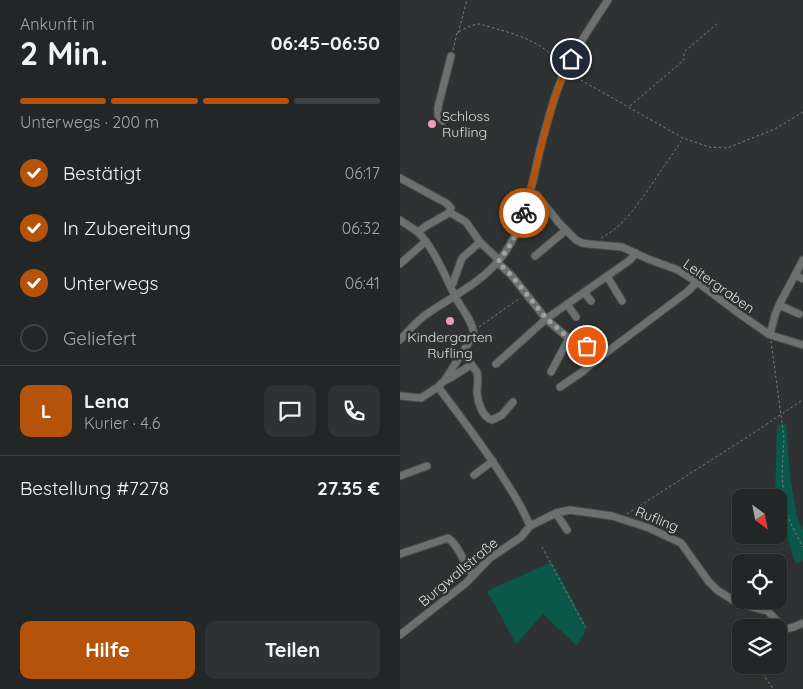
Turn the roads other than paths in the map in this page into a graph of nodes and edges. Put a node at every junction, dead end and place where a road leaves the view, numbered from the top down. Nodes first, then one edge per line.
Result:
1 (608, 0) edge
2 (451, 56) road end
3 (443, 121) dead end
4 (400, 178) edge
5 (530, 192) junction
6 (449, 212) junction
7 (400, 221) edge
8 (565, 230) junction
9 (418, 232) junction
10 (426, 241) junction
11 (480, 242) junction
12 (636, 254) junction
13 (535, 256) dead end
14 (803, 260) edge
15 (498, 261) junction
16 (400, 264) edge
17 (795, 275) junction
18 (607, 276) junction
19 (803, 278) edge
20 (697, 282) junction
21 (450, 286) junction
22 (584, 292) junction
23 (454, 296) junction
24 (591, 301) dead end
25 (622, 301) dead end
26 (567, 304) junction
27 (779, 305) junction
28 (799, 314) dead end
29 (576, 317) dead end
30 (546, 318) junction
31 (770, 335) junction
32 (400, 340) edge
33 (571, 340) junction
34 (803, 345) edge
35 (587, 346) dead end
36 (462, 353) junction
37 (471, 364) junction
38 (496, 364) dead end
39 (590, 364) junction
40 (551, 372) dead end
41 (445, 380) junction
42 (560, 387) dead end
43 (438, 388) junction
44 (400, 396) edge
45 (513, 402) dead end
46 (493, 462) junction
47 (427, 466) dead end
48 (400, 475) edge
49 (474, 475) dead end
50 (556, 512) junction
51 (530, 526) junction
52 (566, 530) dead end
53 (400, 554) edge
54 (473, 576) junction
55 (803, 623) edge
56 (400, 635) edge

1 - 5 street
2 - 3 street
4 - 6 street
5 - 8 street, Leitergraben
5 - 15 street
6 - 9 street
6 - 11 street
7 - 9 street
8 - 12 street, Leitergraben
8 - 13 street
9 - 10 street
10 - 16 street
10 - 21 street
11 - 15 street
11 - 21 street
12 - 18 street
12 - 20 street, Leitergraben
14 - 17 street
15 - 23 street
15 - 30 street
17 - 19 street
17 - 27 street
18 - 22 street
18 - 25 street
20 - 31 street, Leitergraben
20 - 39 street
21 - 23 street
22 - 24 street
22 - 26 street
23 - 32 street
23 - 36 street
26 - 29 street
26 - 30 street
27 - 28 street
27 - 31 street
30 - 33 street
30 - 38 street
31 - 34 street, Leitergraben
33 - 35 street
33 - 39 street
33 - 40 street
36 - 37 street
36 - 41 street
37 - 41 street
37 - 45 street
39 - 42 street
41 - 43 street
43 - 44 street
43 - 46 street
46 - 49 street
46 - 51 street
47 - 48 street
50 - 51 street, Burgwallstraße
50 - 52 street
50 - 55 street, Rufling
51 - 54 street, Burgwallstraße
53 - 54 street
54 - 56 street, Burgwallstraße

